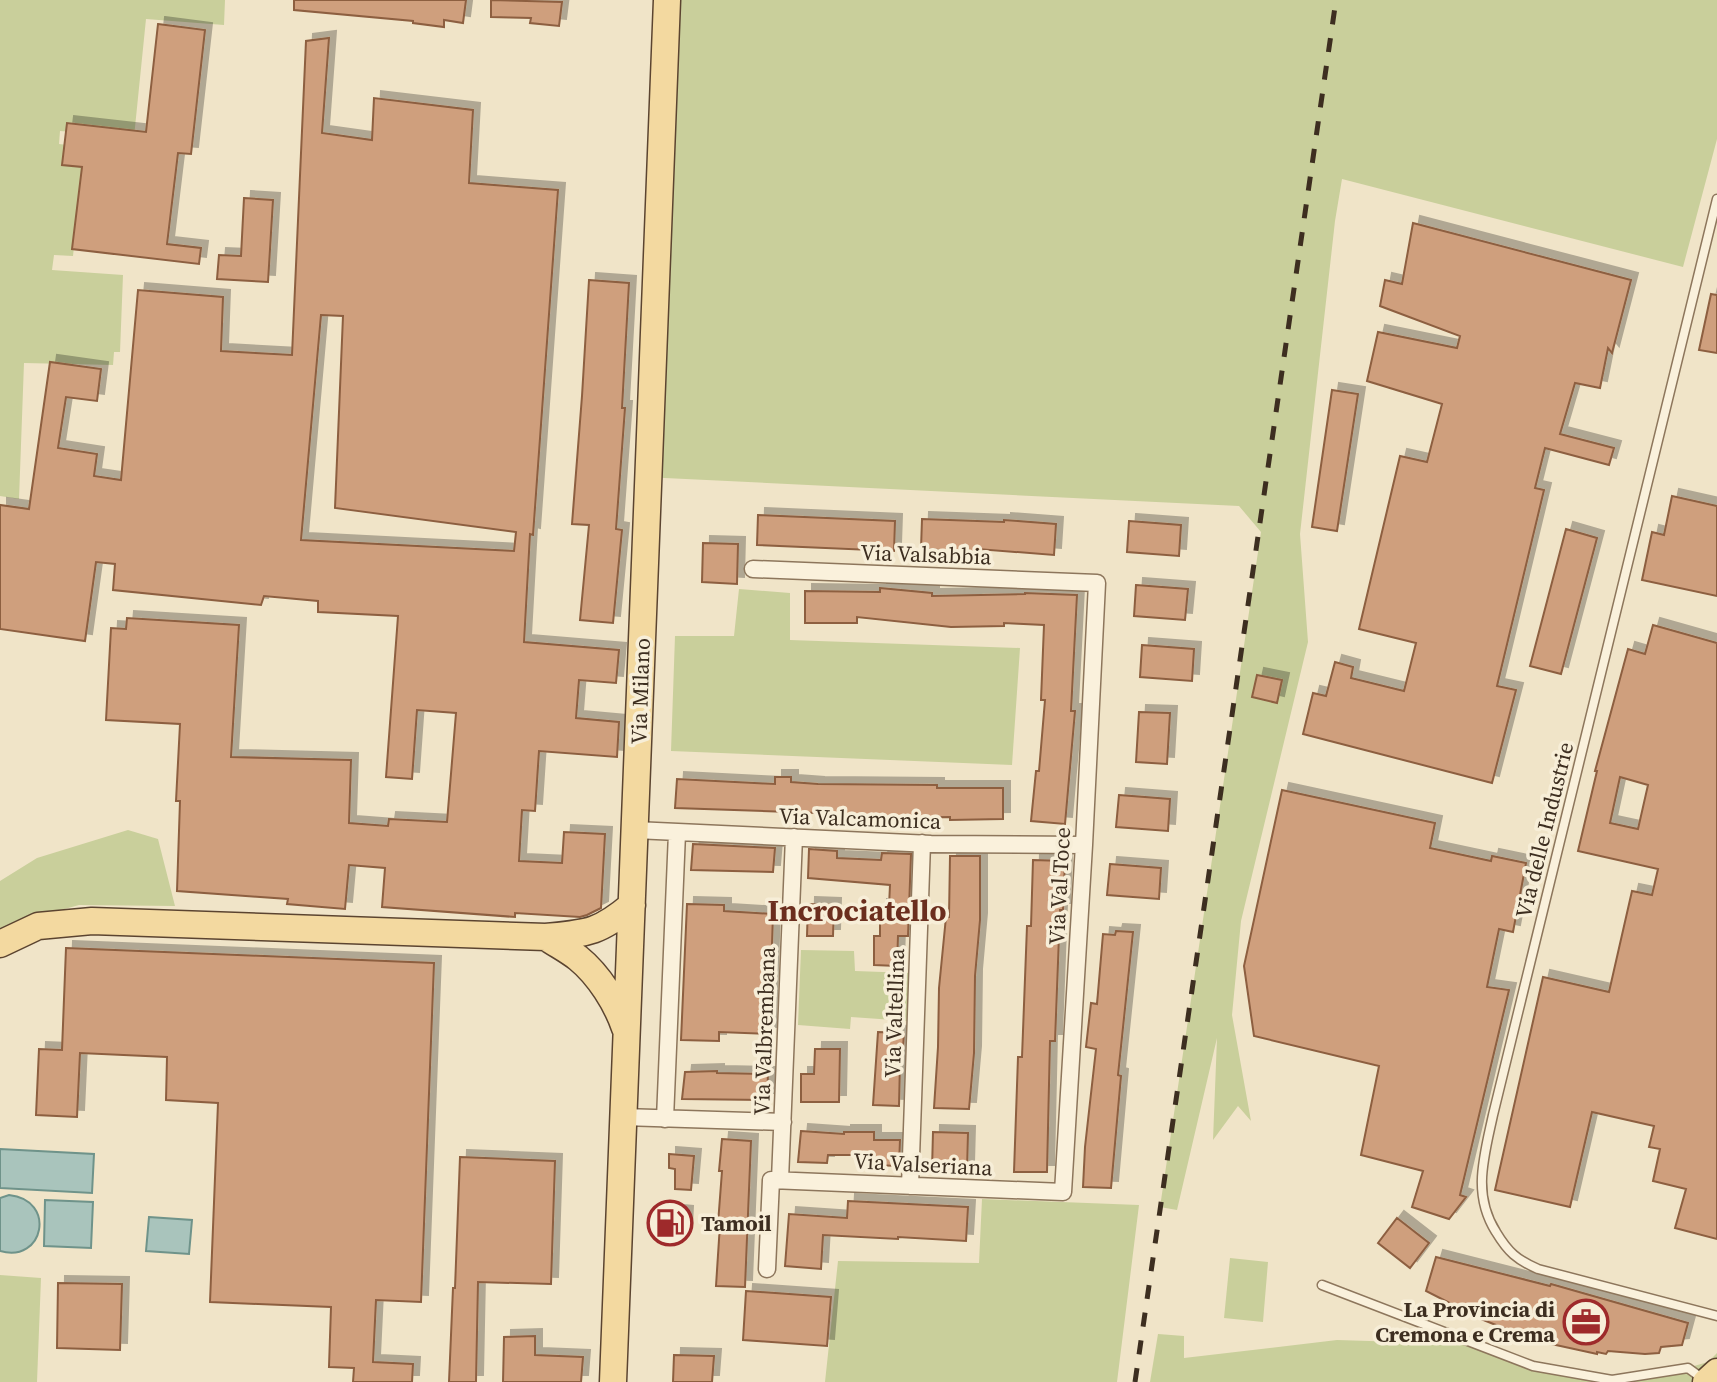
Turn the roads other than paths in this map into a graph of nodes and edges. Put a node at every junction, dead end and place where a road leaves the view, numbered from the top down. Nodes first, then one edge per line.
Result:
1 (667, 0) edge
2 (1717, 199) edge
3 (753, 569) dead end
4 (1097, 583) joint
5 (635, 830) junction
6 (677, 833) junction
7 (794, 837) junction
8 (922, 843) junction
9 (1084, 845) junction
10 (632, 905) junction
11 (595, 931) junction
12 (546, 937) junction
13 (0, 944) edge
14 (630, 947) junction
15 (579, 959) junction
16 (627, 1034) junction
17 (623, 1117) junction
18 (665, 1119) junction
19 (783, 1122) junction
20 (780, 1180) junction
21 (910, 1186) junction
22 (1063, 1192) joint
23 (767, 1269) dead end
24 (1322, 1285) dead end
25 (1717, 1316) edge
26 (1717, 1372) edge
27 (613, 1382) edge
28 (1706, 1382) edge

1 - 5 main road, Via Milano
2 - 25 lane, Via delle Industrie
3 - 4 street, Via Valsabbia
4 - 9 street, Via Val Toce
5 - 6 street, Via Valcamonica
5 - 10 main road, Via Milano
6 - 7 street, Via Valcamonica
6 - 18 street
7 - 8 street, Via Valcamonica
7 - 19 street, Via Valbrembana
8 - 9 street, Via Valcamonica
8 - 21 street, Via Valtellina
9 - 22 street, Via Val Toce
10 - 11 main road
10 - 14 main road, Via Milano
11 - 12 main road
11 - 14 main road
12 - 13 main road
12 - 15 main road
14 - 15 main road
14 - 16 main road, Via Milano
15 - 16 main road
16 - 17 main road, Via Milano
17 - 18 street
17 - 27 main road, Via Milano
18 - 19 street
19 - 20 street, Via Valbrembana
20 - 21 street, Via Valseriana
20 - 23 street, Via Valbrembana
21 - 22 street, Via Valseriana
24 - 28 lane
26 - 28 main road

